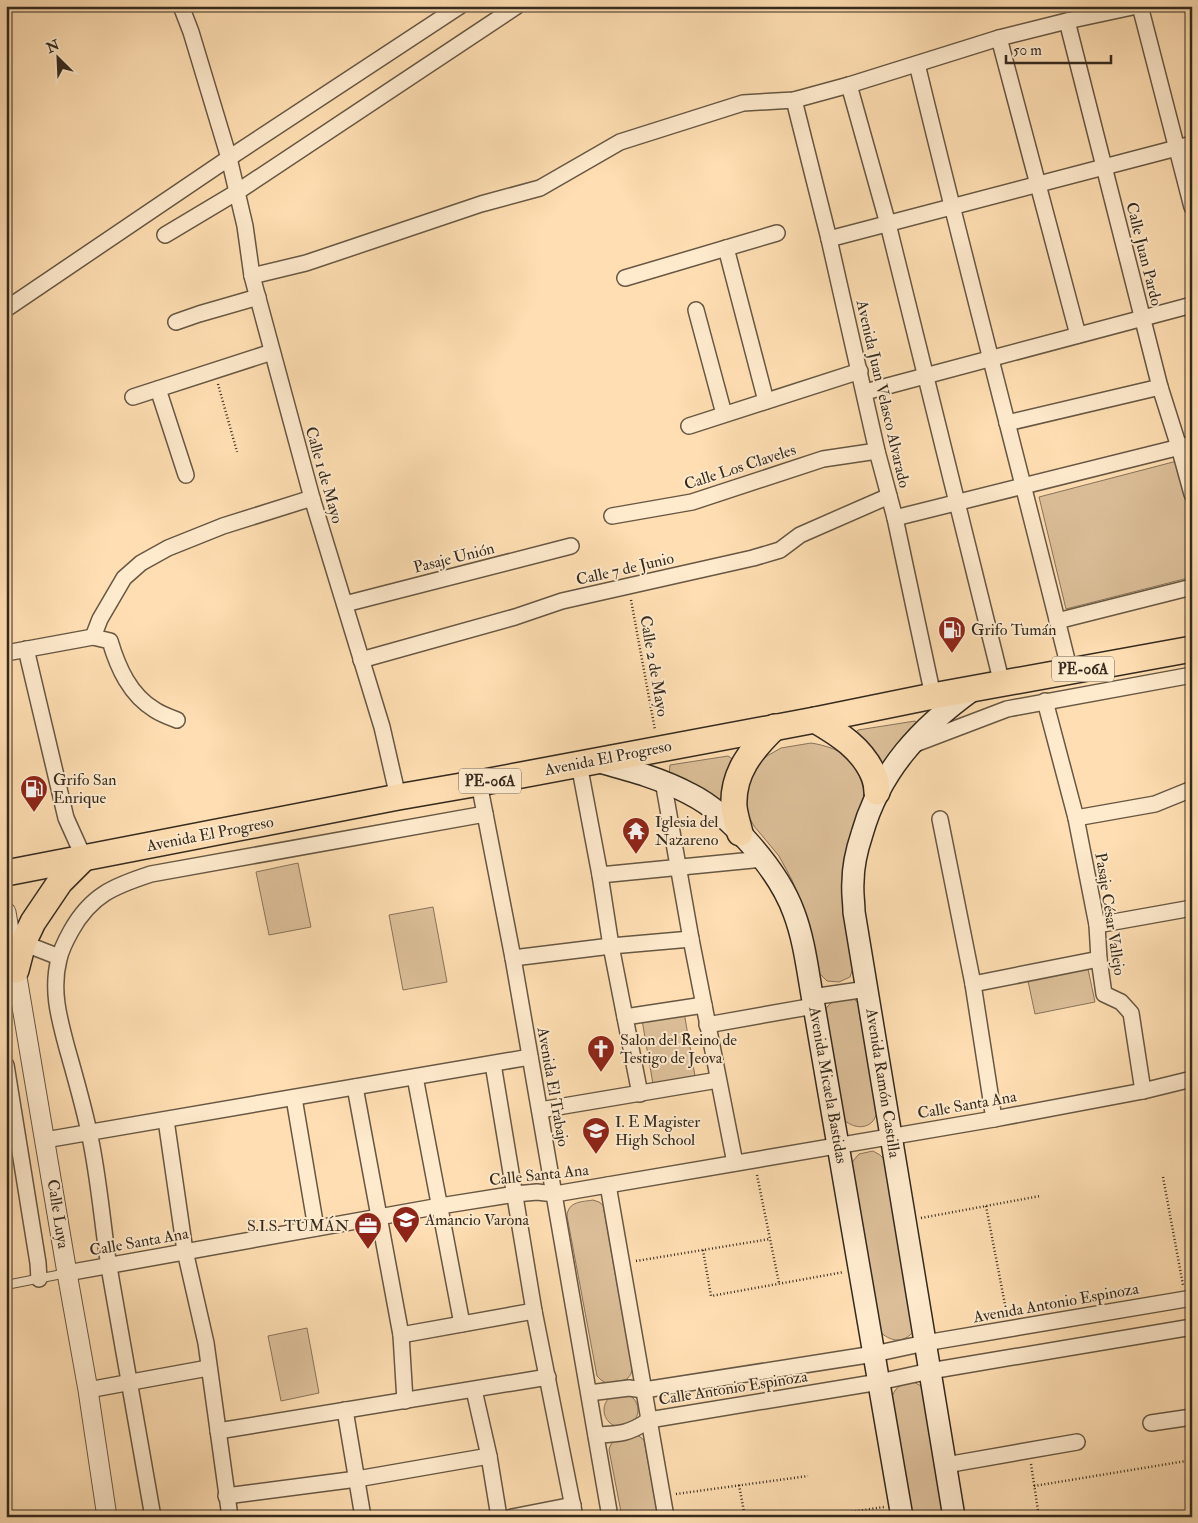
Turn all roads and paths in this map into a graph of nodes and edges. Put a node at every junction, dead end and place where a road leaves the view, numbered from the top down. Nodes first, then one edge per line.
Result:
1 (181, 6) edge
2 (460, 6) edge
3 (517, 6) edge
4 (1138, 6) edge
5 (1067, 21) junction
6 (1000, 38) junction
7 (917, 64) junction
8 (849, 85) junction
9 (794, 100) junction
10 (1192, 144) edge
11 (1177, 149) junction
12 (229, 158) junction
13 (1105, 168) junction
14 (1038, 185) junction
15 (237, 192) junction
16 (1192, 207) edge
17 (951, 208) junction
18 (888, 224) junction
19 (777, 233) dead end
20 (164, 235) dead end
21 (829, 239) junction
22 (726, 248) junction
23 (252, 276) junction
24 (625, 278) dead end
25 (258, 298) junction
26 (1192, 305) edge
27 (6, 309) edge
28 (696, 310) dead end
29 (1142, 318) junction
30 (176, 322) dead end
31 (1078, 335) junction
32 (272, 352) junction
33 (991, 359) junction
34 (215, 370) junction
35 (860, 371) junction
36 (925, 376) junction
37 (1160, 387) junction
38 (158, 389) junction
39 (865, 392) junction
40 (133, 397) dead end
41 (766, 401) junction
42 (724, 414) junction
43 (1007, 423) junction
44 (689, 426) dead end
45 (1186, 446) edge
46 (877, 451) junction
47 (237, 452) dead end
48 (186, 475) dead end
49 (1024, 487) junction
50 (1192, 494) edge
51 (889, 496) junction
52 (312, 498) junction
53 (957, 502) junction
54 (612, 516) dead end
55 (895, 518) junction
56 (571, 546) dead end
57 (628, 587) junction
58 (1192, 587) edge
59 (345, 604) junction
60 (1057, 621) junction
61 (93, 637) junction
62 (1192, 649) edge
63 (26, 650) junction
64 (6, 653) edge
65 (361, 660) junction
66 (1070, 672) junction
67 (1192, 675) edge
68 (1002, 684) junction
69 (974, 689) junction
70 (933, 696) junction
71 (1045, 701) junction
72 (177, 720) dead end
73 (815, 720) junction
74 (775, 727) junction
75 (911, 745) junction
76 (658, 749) junction
77 (586, 762) junction
78 (663, 781) junction
79 (479, 783) junction
80 (1192, 789) edge
81 (878, 792) junction
82 (398, 797) junction
83 (485, 814) junction
84 (1076, 818) junction
85 (940, 819) dead end
86 (740, 833) junction
87 (84, 858) junction
88 (763, 858) junction
89 (678, 867) junction
90 (6, 873) edge
91 (600, 875) junction
92 (1192, 908) edge
93 (6, 912) edge
94 (1097, 925) junction
95 (691, 939) junction
96 (14, 943) edge
97 (611, 946) junction
98 (59, 957) junction
99 (513, 958) junction
100 (1099, 959) junction
101 (16, 970) joint
102 (972, 984) junction
103 (867, 989) junction
104 (813, 1001) junction
105 (704, 1005) junction
106 (625, 1017) junction
107 (708, 1025) junction
108 (530, 1057) junction
109 (493, 1064) junction
110 (6, 1065) edge
111 (415, 1077) junction
112 (1192, 1079) edge
113 (718, 1080) junction
114 (355, 1087) junction
115 (1143, 1091) junction
116 (640, 1094) junction
117 (294, 1098) junction
118 (540, 1110) junction
119 (994, 1119) junction
120 (166, 1120) junction
121 (89, 1133) junction
122 (892, 1136) junction
123 (46, 1140) junction
124 (838, 1145) junction
125 (754, 1160) junction
126 (735, 1163) junction
127 (1163, 1177) dead end
128 (608, 1185) junction
129 (515, 1194) junction
130 (555, 1194) junction
131 (1040, 1196) dead end
132 (440, 1206) junction
133 (986, 1206) junction
134 (379, 1217) junction
135 (905, 1220) junction
136 (316, 1228) junction
137 (770, 1239) junction
138 (703, 1250) junction
139 (185, 1251) junction
140 (621, 1263) junction
141 (109, 1265) junction
142 (860, 1269) junction
143 (67, 1273) junction
144 (39, 1278) junction
145 (779, 1283) junction
146 (6, 1285) edge
147 (1189, 1298) edge
148 (534, 1311) junction
149 (462, 1324) junction
150 (1192, 1327) edge
151 (1010, 1329) junction
152 (401, 1335) junction
153 (925, 1343) junction
154 (874, 1354) junction
155 (208, 1368) junction
156 (930, 1371) junction
157 (548, 1377) junction
158 (131, 1382) junction
159 (879, 1382) junction
160 (88, 1390) junction
161 (474, 1390) junction
162 (644, 1390) junction
163 (589, 1393) junction
164 (405, 1401) junction
165 (345, 1410) junction
166 (1192, 1417) edge
167 (649, 1420) junction
168 (1152, 1424) dead end
169 (218, 1431) junction
170 (596, 1435) junction
171 (1077, 1442) dead end
172 (1029, 1450) junction
173 (489, 1456) junction
174 (1192, 1460) edge
175 (946, 1465) junction
176 (808, 1476) dead end
177 (357, 1479) junction
178 (739, 1485) junction
179 (1034, 1486) junction
180 (226, 1496) junction
181 (662, 1496) junction
182 (574, 1511) edge
183 (901, 1511) edge
184 (107, 1517) edge
185 (153, 1517) edge
186 (230, 1517) edge
187 (363, 1517) edge
188 (499, 1517) edge
189 (512, 1517) edge
190 (610, 1517) edge
191 (666, 1517) edge
192 (745, 1517) edge
193 (817, 1517) edge
194 (954, 1517) edge
195 (1039, 1517) edge

1 - 12 street, Calle 1 de Mayo
2 - 12 street
3 - 15 street
4 - 5 street
4 - 11 street
5 - 6 street
5 - 13 street, Calle Juan Pardo
6 - 7 street
6 - 14 street
7 - 8 street
7 - 17 street
8 - 9 street
8 - 18 street
9 - 21 street, Avenida Juan Velasco Alvarado
9 - 23 street
10 - 11 street
11 - 13 street
11 - 16 street
12 - 15 street, Calle 1 de Mayo
12 - 27 street
13 - 14 street
13 - 29 street, Calle Juan Pardo
14 - 17 street
14 - 31 street
15 - 20 street
15 - 23 street, Calle 1 de Mayo
17 - 18 street
17 - 33 street
18 - 21 street
18 - 36 street
19 - 22 street
21 - 35 street, Avenida Juan Velasco Alvarado
22 - 24 street
22 - 41 street
23 - 25 street, Calle 1 de Mayo
25 - 30 street
25 - 32 street, Calle 1 de Mayo
26 - 29 street
28 - 42 street
29 - 31 street
29 - 37 street, Calle Juan Pardo
31 - 33 street
32 - 34 street
32 - 52 street, Calle 1 de Mayo
33 - 36 street
33 - 43 street
34 - 38 street
34 - 47 path
35 - 39 street, Avenida Juan Velasco Alvarado
35 - 41 street
36 - 39 street
36 - 53 street
37 - 43 street
37 - 45 street, Calle Juan Pardo
38 - 40 street
38 - 48 street
39 - 46 street, Avenida Juan Velasco Alvarado
41 - 42 street
42 - 44 street
43 - 49 street
45 - 49 street
45 - 50 street, Calle Juan Pardo
46 - 51 street, Avenida Juan Velasco Alvarado
46 - 54 street, Calle Los Claveles
49 - 53 street
49 - 60 street
51 - 55 street, Avenida Juan Velasco Alvarado
51 - 57 street, Calle 7 de Junio
52 - 59 street, Calle 1 de Mayo
52 - 61 street
53 - 55 street
53 - 68 street
55 - 70 street, Avenida Juan Velasco Alvarado
56 - 59 street, Pasaje Unión
57 - 65 street, Calle 7 de Junio
57 - 76 path, Calle 2 de Mayo
58 - 60 street
59 - 65 street, Calle 1 de Mayo
60 - 66 street
61 - 63 street
61 - 72 street
62 - 66 highway, PE-06A
63 - 64 street
63 - 87 street
65 - 82 street, Calle 1 de Mayo
66 - 68 highway, PE-06A
67 - 71 street
68 - 69 highway, PE-06A
69 - 70 highway, Avenida El Progreso / PE-06A
69 - 75 main road, Avenida Ramón Castilla
70 - 73 highway, Avenida El Progreso / PE-06A
71 - 75 street
71 - 84 street, Pasaje César Vallejo
73 - 74 highway, Avenida El Progreso / PE-06A
73 - 81 highway
74 - 76 highway, Avenida El Progreso / PE-06A
74 - 86 highway
75 - 81 main road, Avenida Ramón Castilla
76 - 77 highway, Avenida El Progreso / PE-06A
77 - 78 main road, Avenida Micaela Bastidas
77 - 79 highway, Avenida El Progreso / PE-06A
77 - 91 street
78 - 86 main road, Avenida Micaela Bastidas
78 - 89 street
79 - 82 highway, Avenida El Progreso / PE-06A
79 - 83 street, Avenida El Trabajo
80 - 84 street
81 - 103 main road, Avenida Ramón Castilla
82 - 87 highway, Avenida El Progreso / PE-06A
83 - 98 street
83 - 99 street, Avenida El Trabajo
84 - 94 street, Pasaje César Vallejo
85 - 102 street
86 - 88 main road, Avenida Micaela Bastidas
87 - 90 highway, Avenida El Progreso / PE-06A
87 - 96 highway
88 - 89 street
88 - 104 main road, Avenida Micaela Bastidas
89 - 91 street
89 - 95 street
91 - 97 street
92 - 94 street
93 - 96 street
94 - 100 street, Pasaje César Vallejo
95 - 97 street
95 - 105 street
96 - 98 street
96 - 101 highway
97 - 99 street
97 - 106 street
98 - 121 street
99 - 108 street, Avenida El Trabajo
100 - 102 street
100 - 115 street, Pasaje César Vallejo
101 - 123 street, Calle Luya
102 - 119 street
103 - 104 street
103 - 122 main road, Avenida Ramón Castilla
104 - 107 street
104 - 124 main road, Avenida Micaela Bastidas
105 - 106 street
105 - 107 street
106 - 116 street
107 - 113 street
108 - 109 street
108 - 118 street, Avenida El Trabajo
109 - 111 street
109 - 129 street
110 - 144 street
111 - 114 street
111 - 132 street
112 - 115 street, Calle Santa Ana
113 - 116 street
113 - 126 street
114 - 117 street
114 - 134 street
115 - 119 street, Calle Santa Ana
116 - 118 street
117 - 120 street
117 - 136 street
118 - 130 street, Avenida El Trabajo
119 - 122 street, Calle Santa Ana
120 - 121 street
120 - 139 street
121 - 123 street
121 - 141 street
122 - 124 street, Calle Santa Ana
122 - 135 main road, Avenida Ramón Castilla
123 - 143 street, Calle Luya
124 - 125 street, Calle Santa Ana
124 - 142 main road, Avenida Micaela Bastidas
125 - 126 street, Calle Santa Ana
125 - 137 path
126 - 128 street, Calle Santa Ana
127 - 147 path
128 - 130 street, Calle Santa Ana
128 - 140 street
129 - 130 street, Calle Santa Ana
129 - 132 street, Calle Santa Ana
129 - 148 street
130 - 163 street, Avenida El Trabajo
131 - 133 path
132 - 134 street, Calle Santa Ana
132 - 149 street
133 - 135 path
133 - 151 path
134 - 136 street, Calle Santa Ana
134 - 152 street
135 - 153 main road, Avenida Ramón Castilla
136 - 139 street, Calle Santa Ana
137 - 138 path
137 - 145 path
138 - 140 path
138 - 145 path
139 - 141 street, Calle Santa Ana
139 - 155 street
140 - 162 street
141 - 143 street, Calle Santa Ana
141 - 158 street
142 - 145 path
142 - 154 main road, Avenida Micaela Bastidas
143 - 144 lane
143 - 160 street, Calle Luya
144 - 146 lane
147 - 151 street, Avenida Antonio Espinoza
148 - 149 street
148 - 157 street
149 - 152 street
150 - 156 street
151 - 153 street, Avenida Antonio Espinoza
152 - 164 street
153 - 154 street, Avenida Antonio Espinoza
153 - 156 main road, Avenida Ramón Castilla
154 - 159 main road, Avenida Micaela Bastidas
154 - 162 street, Calle Antonio Espinoza
155 - 158 street
155 - 169 street
156 - 159 street, Calle Antonio Espinoza
156 - 175 main road, Avenida Ramón Castilla
157 - 161 street
157 - 182 street
158 - 160 street
158 - 185 street
159 - 167 street, Calle Antonio Espinoza
159 - 183 main road, Avenida Micaela Bastidas
160 - 184 street, Calle Luya
161 - 164 street
161 - 173 street
162 - 163 street, Calle Antonio Espinoza
162 - 167 street
163 - 170 street, Avenida El Trabajo
164 - 165 street
165 - 169 street
165 - 177 street
166 - 168 street
167 - 170 street, Calle Antonio Espinoza
167 - 181 street
169 - 180 street
170 - 190 street, Avenida El Trabajo
171 - 172 street
172 - 175 street
172 - 179 path
173 - 177 street
173 - 188 street
174 - 179 path
175 - 194 main road, Avenida Ramón Castilla
176 - 178 path
177 - 180 street
177 - 187 street
178 - 181 path
178 - 192 path
179 - 195 path
180 - 186 street
181 - 191 street
182 - 189 street
183 - 193 path

